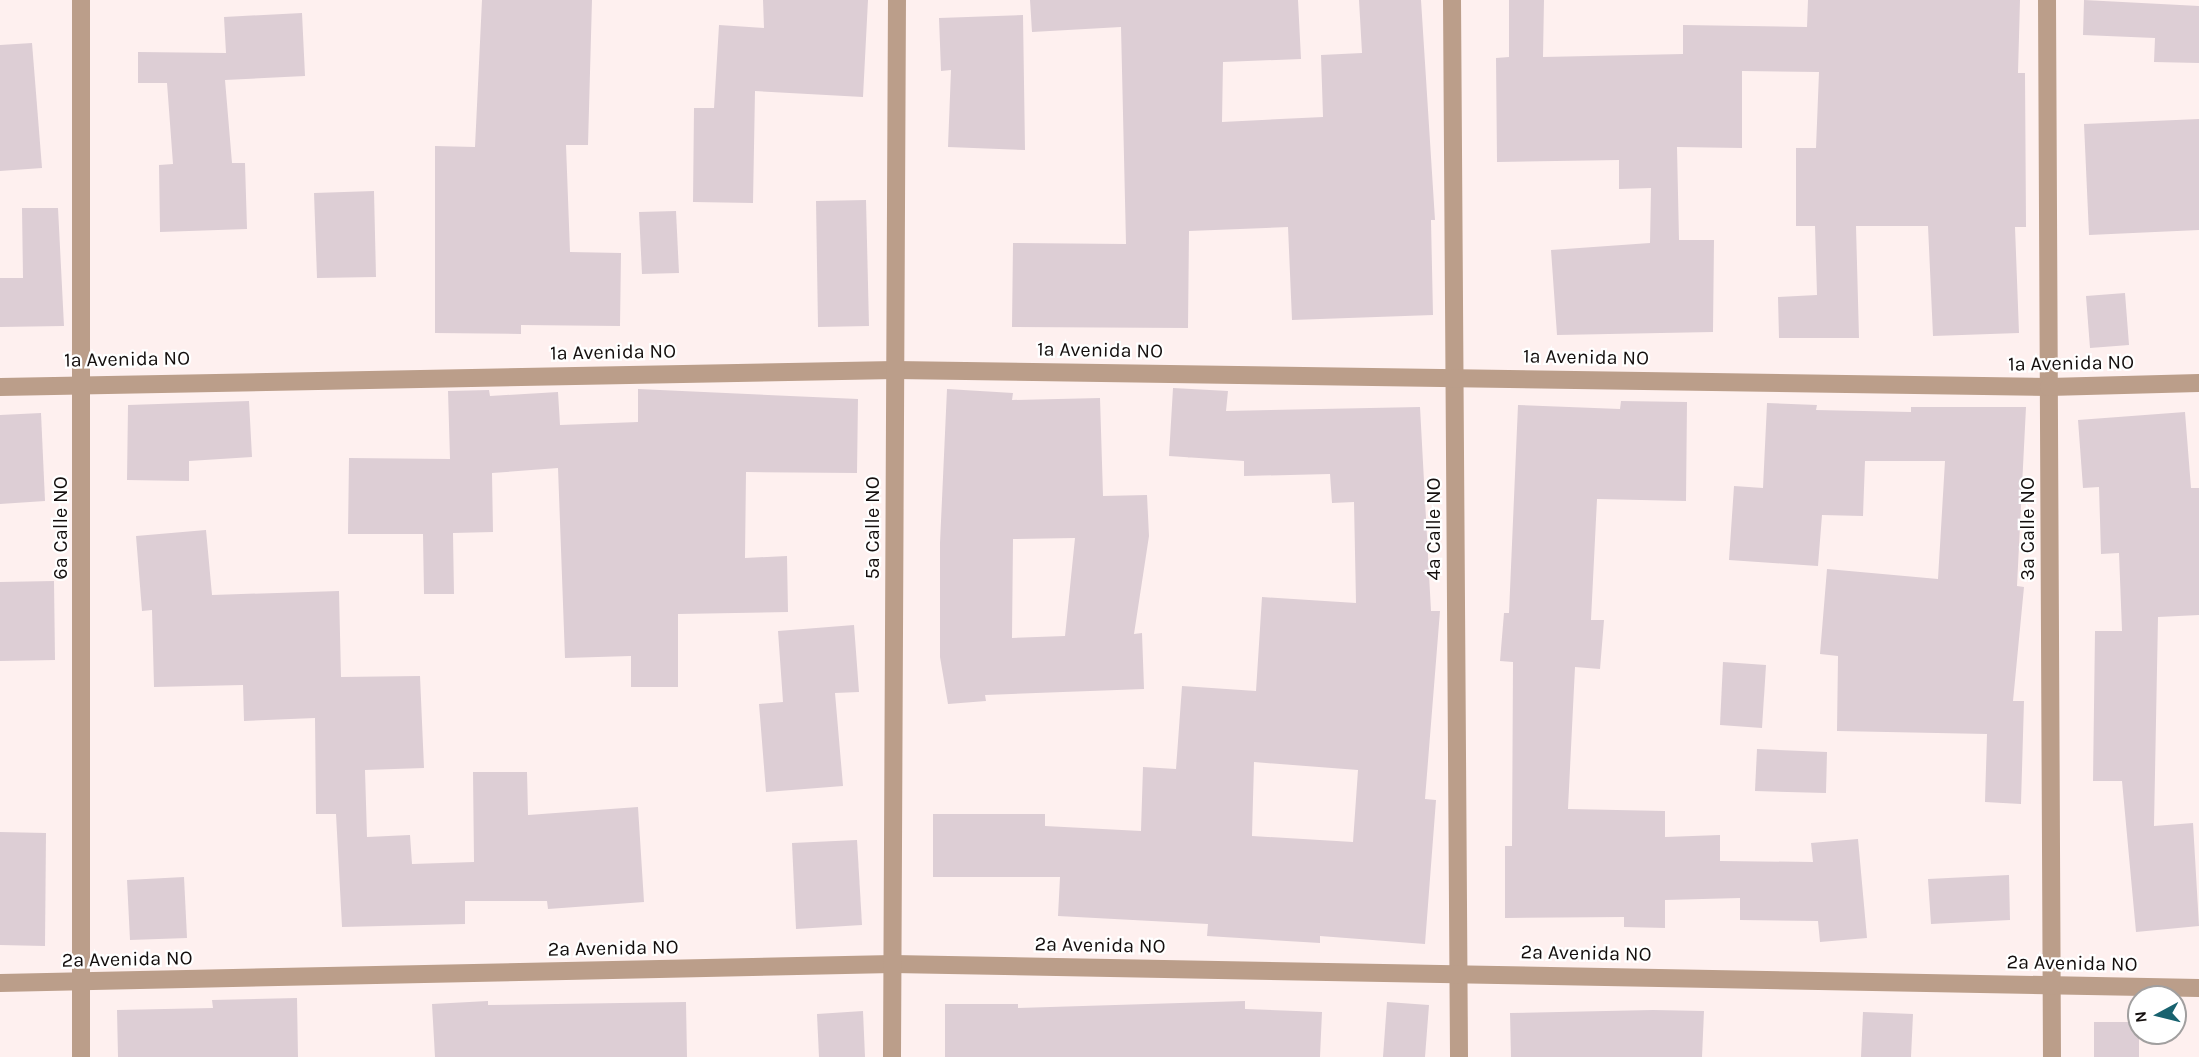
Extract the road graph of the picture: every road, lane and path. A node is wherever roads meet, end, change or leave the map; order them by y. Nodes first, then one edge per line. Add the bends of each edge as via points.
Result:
1 (81, 0) edge
2 (897, 0) edge
3 (1452, 0) edge
4 (2047, 0) edge
5 (895, 370) junction
6 (1455, 377) junction
7 (83, 382) junction
8 (2199, 383) edge
9 (0, 387) edge
10 (2049, 387) junction
11 (893, 964) junction
12 (1458, 973) junction
13 (0, 983) edge
14 (82, 983) junction
15 (2052, 985) junction
16 (2199, 988) edge
17 (81, 1057) edge
18 (892, 1057) edge
19 (1459, 1057) edge
20 (2052, 1057) edge

1 - 7 street, 6a Calle NO
2 - 5 street, 5a Calle NO
3 - 6 street, 4a Calle NO
4 - 10 street, 3a Calle NO
5 - 6 street, 1a Avenida NO
5 - 7 street, 1a Avenida NO
5 - 11 street, 5a Calle NO
6 - 10 street, 1a Avenida NO
6 - 12 street, 4a Calle NO
7 - 9 street, 1a Avenida NO
7 - 14 street, 6a Calle NO
8 - 10 street, 1a Avenida NO
10 - 15 street, 3a Calle NO
11 - 12 street, 2a Avenida NO
11 - 14 street, 2a Avenida NO
11 - 18 street, 5a Calle NO
12 - 15 street, 2a Avenida NO
12 - 19 street, 4a Calle NO
13 - 14 street, 2a Avenida NO
14 - 17 street, 6a Calle NO
15 - 16 street, 2a Avenida NO
15 - 20 street, 3a Calle NO

